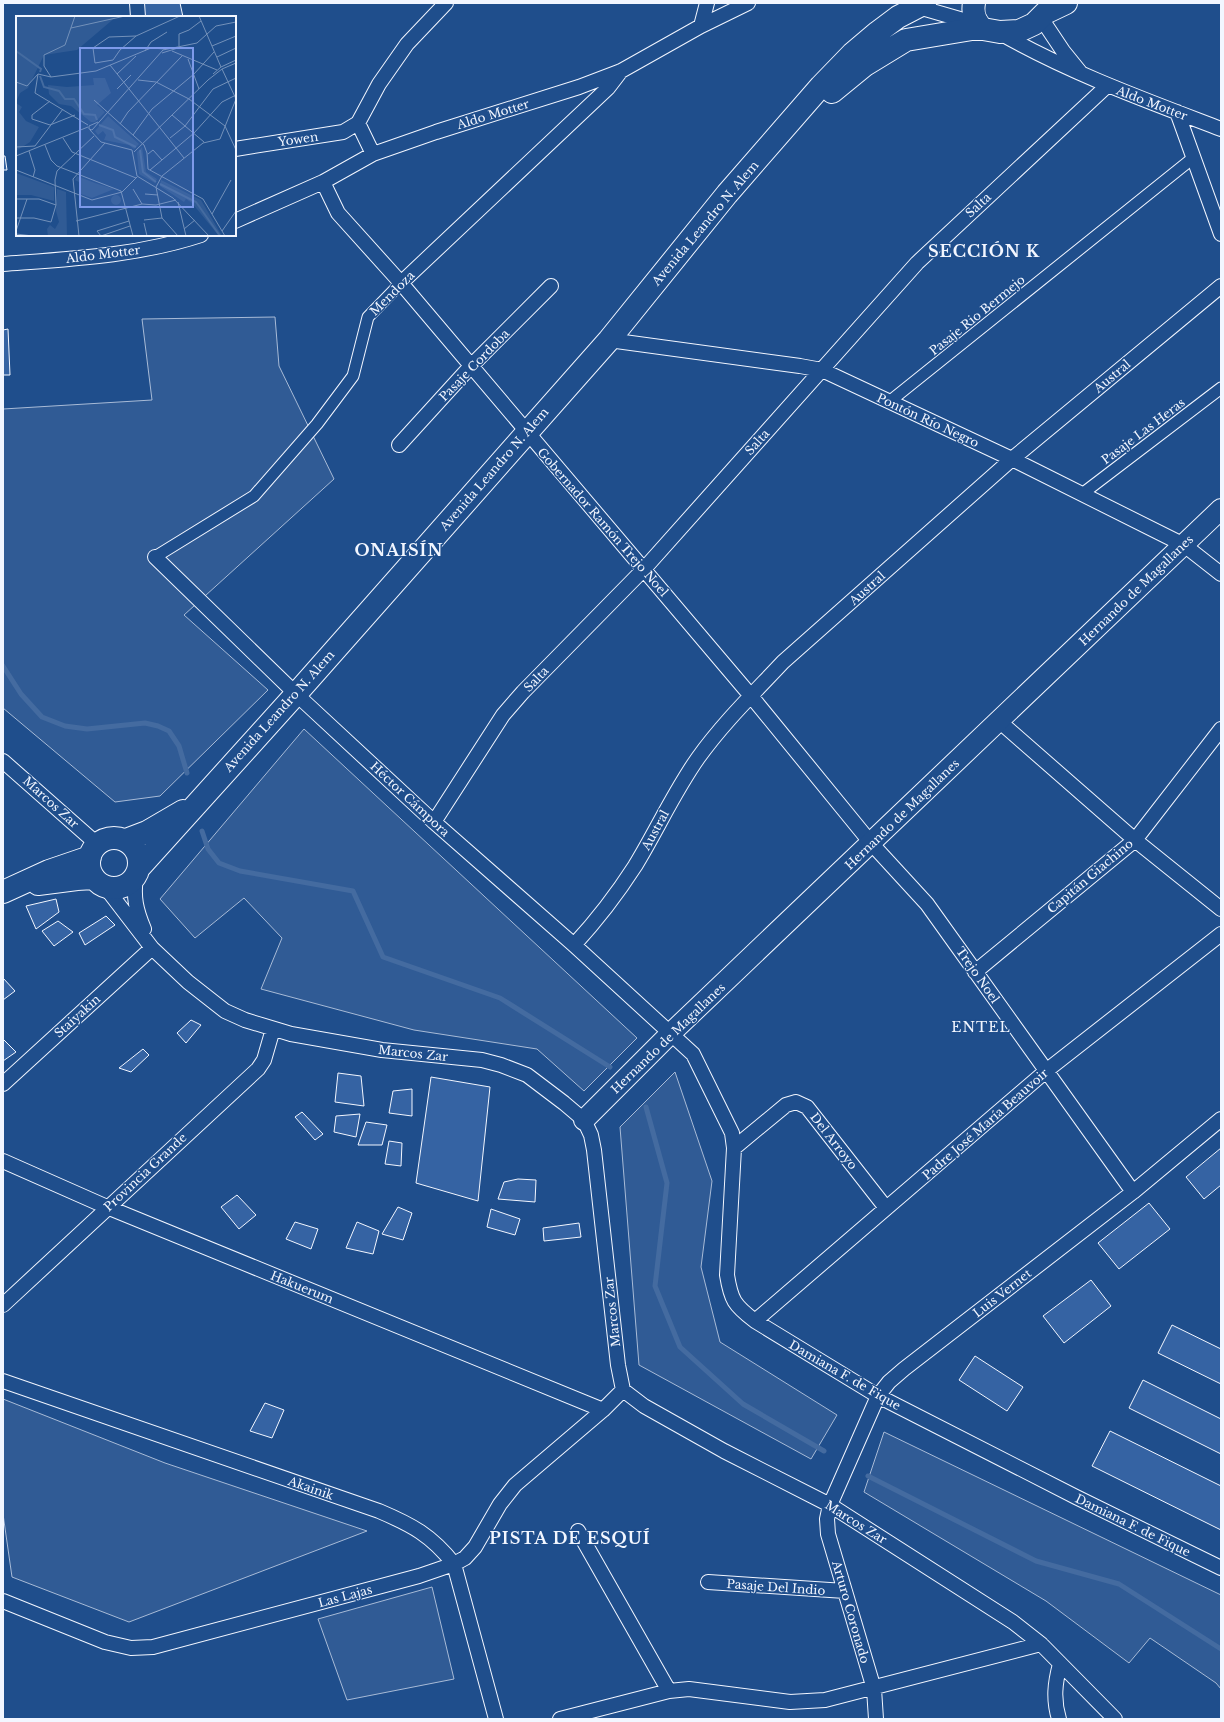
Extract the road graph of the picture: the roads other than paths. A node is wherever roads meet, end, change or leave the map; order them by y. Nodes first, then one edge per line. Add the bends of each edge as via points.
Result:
1 (136, 3) edge
2 (446, 3) edge
3 (707, 3) edge
4 (748, 3) edge
5 (1066, 3) edge
6 (915, 4) edge
7 (1043, 11) edge
8 (138, 16) edge
9 (983, 22) edge
10 (701, 26) junction
11 (621, 71) junction
12 (1083, 75) junction
13 (1107, 86) junction
14 (1177, 112) junction
15 (358, 123) junction
16 (1221, 129) edge
17 (236, 149) edge
18 (765, 151) junction
19 (373, 154) junction
20 (1193, 158) junction
21 (323, 182) junction
22 (236, 221) edge
23 (1221, 234) edge
24 (197, 236) edge
25 (3, 264) edge
26 (401, 283) junction
27 (551, 286) dead end
28 (1221, 286) edge
29 (609, 340) junction
30 (471, 366) junction
31 (822, 370) junction
32 (1221, 388) edge
33 (889, 402) junction
34 (526, 432) junction
35 (399, 445) dead end
36 (1012, 459) junction
37 (1082, 494) junction
38 (1221, 509) edge
39 (1184, 545) junction
40 (155, 557) joint
41 (644, 569) junction
42 (1221, 574) edge
43 (296, 694) junction
44 (751, 696) junction
45 (999, 721) junction
46 (1221, 730) edge
47 (3, 761) edge
48 (200, 799) junction
49 (434, 822) junction
50 (126, 840) junction
51 (1135, 840) junction
52 (872, 843) junction
53 (94, 851) junction
54 (138, 872) junction
55 (100, 883) junction
56 (6, 891) edge
57 (1221, 909) edge
58 (1221, 934) edge
59 (574, 945) junction
60 (152, 948) junction
61 (975, 972) junction
62 (273, 1030) junction
63 (671, 1034) junction
64 (1046, 1071) junction
65 (3, 1084) edge
66 (1221, 1119) edge
67 (584, 1120) junction
68 (734, 1148) junction
69 (3, 1161) edge
70 (1133, 1192) junction
71 (107, 1207) junction
72 (886, 1208) junction
73 (3, 1305) edge
74 (755, 1321) junction
75 (3, 1381) edge
76 (623, 1390) junction
77 (878, 1396) junction
78 (603, 1410) junction
79 (830, 1505) junction
80 (578, 1531) dead end
81 (454, 1564) junction
82 (1221, 1568) edge
83 (708, 1582) dead end
84 (845, 1591) junction
85 (3, 1600) edge
86 (1040, 1644) junction
87 (1060, 1664) junction
88 (874, 1689) junction
89 (669, 1691) junction
90 (496, 1719) edge
91 (560, 1719) edge
92 (876, 1719) edge
93 (1058, 1719) edge
94 (1115, 1719) edge

1 - 8 street
2 - 15 street via 407,44 378,84
3 - 10 street
4 - 10 street, Aldo Motter
5 - 7 highway, Avenida Leandro N. Alem
6 - 9 street, Aldo Motter
6 - 18 highway, Avenida Leandro N. Alem via 852,54
7 - 9 highway, Avenida Leandro N. Alem via 1027,28 1010,32
7 - 12 street, Aldo Motter via 1063,51
9 - 12 street, Aldo Motter via 1029,49
9 - 18 highway, Avenida Leandro N. Alem via 906,40 885,52 865,65
10 - 11 street, Aldo Motter
11 - 19 street, Aldo Motter
11 - 26 street, Mendoza via 608,88
12 - 13 street, Aldo Motter
13 - 14 street, Aldo Motter
13 - 31 street, Salta via 917,263
14 - 16 street, Aldo Motter
14 - 20 street
15 - 17 street, Yowen via 343,132
15 - 19 street
18 - 29 highway, Avenida Leandro N. Alem
19 - 21 street, Aldo Motter
20 - 23 street
20 - 33 street, Pasaje Rio Bermejo
21 - 22 street, Aldo Motter
21 - 26 street, Gobernador Ramón Trejo Noel via 338,214
24 - 25 street, Aldo Motter via 175,244 116,255
26 - 30 street, Gobernador Ramón Trejo Noel
26 - 40 street, Mendoza via 368,317 354,376 317,424 254,496
27 - 30 street, Pasaje Cordoba
28 - 36 street, Austral
29 - 31 street, Pontón Río Negro
29 - 34 highway, Avenida Leandro N. Alem
30 - 34 street, Gobernador Ramón Trejo Noel
30 - 35 street, Pasaje Cordoba
31 - 33 street, Pontón Río Negro
31 - 41 street, Salta
32 - 37 street, Pasaje Las Heras
33 - 36 street, Pontón Río Negro
34 - 41 street, Gobernador Ramón Trejo Noel
34 - 43 highway, Avenida Leandro N. Alem
36 - 37 street, Pontón Río Negro
36 - 44 street, Austral via 783,662
37 - 39 street, Pontón Río Negro
38 - 39 main road, Hernando de Magallanes
39 - 42 street, Pontón Río Negro
39 - 45 main road, Hernando de Magallanes
40 - 43 street, Héctor Cámpora
41 - 44 street, Gobernador Ramón Trejo Noel
41 - 49 street, Salta via 503,715
43 - 48 highway, Avenida Leandro N. Alem
43 - 49 street, Héctor Cámpora
44 - 52 street, Gobernador Ramón Trejo Noel
44 - 59 street, Austral via 698,758 635,865 604,911
45 - 51 street
45 - 52 main road, Hernando de Magallanes
46 - 51 street, Capitán Giachino
47 - 53 street, Marcos Zar
48 - 50 highway, Avenida Leandro N. Alem via 147,832
48 - 54 highway, Avenida Leandro N. Alem
49 - 59 street, Héctor Cámpora
50 - 53 highway, Avenida Leandro N. Alem via 111,838
50 - 54 highway via 137,852 140,860
51 - 57 street
51 - 61 street, Capitán Giachino
52 - 61 street, Trejo Noel via 927,904
52 - 63 main road, Hernando de Magallanes
53 - 55 highway via 89,864
53 - 56 highway, Avenida Leandro N. Alem
54 - 55 highway, Avenida Leandro N. Alem via 132,882 120,888
54 - 60 street, Marcos Zar via 134,893 137,913
55 - 56 highway, Avenida Leandro N. Alem via 60,881
55 - 60 street, Marcos Zar
58 - 64 street, Padre José María Beauvoir
59 - 63 street, Héctor Cámpora
60 - 62 street, Marcos Zar via 188,982 225,1011
60 - 65 street, Staiyakin
61 - 64 street, Trejo Noel
62 - 67 street, Marcos Zar via 382,1050 482,1060 501,1065 527,1075
62 - 71 street, Provincia Grande via 264,1060 258,1069
63 - 67 main road, Hernando de Magallanes
63 - 68 street, Damiana F. de Fique via 693,1054 732,1133
64 - 70 street, Trejo Noel
64 - 72 street, Padre José María Beauvoir
66 - 70 street, Luis Vernet
67 - 76 street, Marcos Zar via 594,1150
68 - 72 street, Del Arroyo via 786,1105 796,1102 807,1107
68 - 74 street, Damiana F. de Fique via 727,1275 734,1302
69 - 71 street, Hakuerum
70 - 77 street, Luis Vernet via 904,1369 888,1382
71 - 73 street, Provincia Grande
71 - 78 street, Hakuerum
72 - 74 street, Padre José María Beauvoir
74 - 77 street, Damiana F. de Fique
75 - 81 street, Akainik via 379,1511 427,1535
76 - 78 street, Las Lajas
76 - 79 street, Marcos Zar via 644,1406 724,1451
77 - 79 street, Luis Vernet
77 - 82 street, Damiana F. de Fique
78 - 81 street, Las Lajas via 515,1486 500,1504 475,1547 465,1558
79 - 84 street, Arturo Coronado via 827,1519 828,1534
79 - 86 street, Marcos Zar via 1013,1622
80 - 89 street
81 - 85 street, Las Lajas via 419,1576 153,1647 131,1648 105,1642
81 - 90 street, Akainik
83 - 84 street, Pasaje Del Indio
84 - 88 street, Arturo Coronado
86 - 87 street, Marcos Zar
86 - 88 street
87 - 93 street via 1054,1695
87 - 94 street, Marcos Zar
88 - 89 street via 810,1702 790,1702 689,1689
88 - 92 street, Arturo Coronado
89 - 91 street

